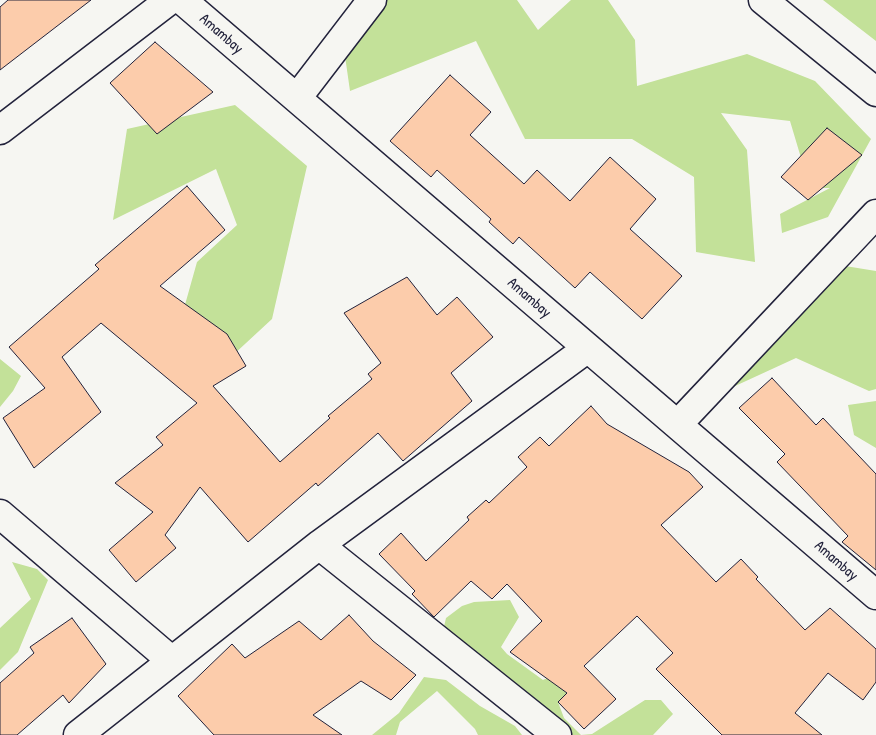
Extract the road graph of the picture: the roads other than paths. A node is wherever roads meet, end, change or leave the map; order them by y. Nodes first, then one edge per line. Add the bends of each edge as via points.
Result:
1 (170, 0) edge
2 (182, 0) edge
3 (372, 0) edge
4 (763, 0) edge
5 (876, 92) edge
6 (297, 98) junction
7 (0, 130) edge
8 (876, 214) edge
9 (588, 348) junction
10 (678, 424) junction
11 (0, 514) edge
12 (319, 545) junction
13 (876, 596) edge
14 (172, 662) junction
15 (84, 734) edge
16 (557, 735) edge

1 - 7 street
2 - 6 street, Amambay
3 - 6 street
4 - 5 street
6 - 9 street, Amambay
8 - 10 street
9 - 10 street, Amambay
9 - 12 street
10 - 13 street, Amambay
11 - 14 street
12 - 14 street
12 - 16 street
14 - 15 street

